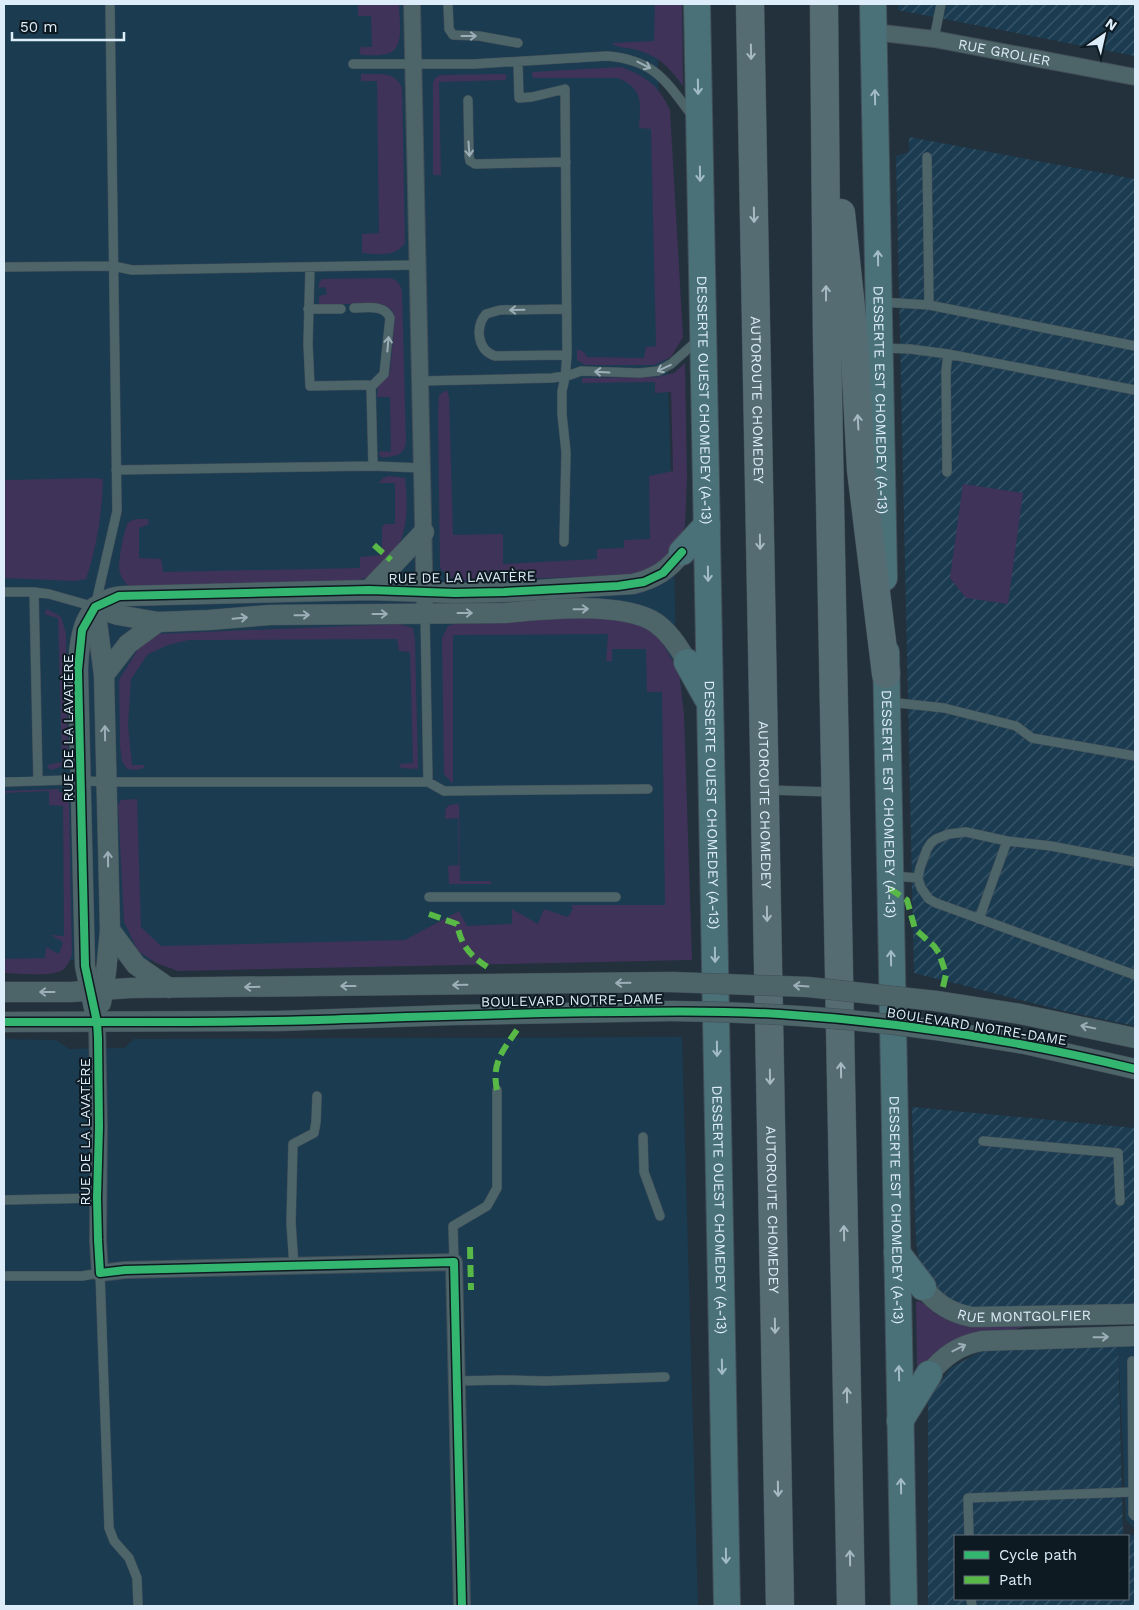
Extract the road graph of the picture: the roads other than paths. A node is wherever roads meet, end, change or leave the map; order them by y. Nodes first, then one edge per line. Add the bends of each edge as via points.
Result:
1 (110, 4) edge
2 (412, 4) edge
3 (448, 4) edge
4 (697, 4) edge
5 (750, 4) edge
6 (824, 4) edge
7 (873, 4) edge
8 (940, 4) edge
9 (874, 32) junction
10 (934, 39) junction
11 (518, 43) dead end
12 (825, 53) junction
13 (518, 62) junction
14 (353, 64) dead end
15 (413, 65) junction
16 (1135, 77) edge
17 (468, 100) dead end
18 (699, 126) junction
19 (927, 157) dead end
20 (566, 162) junction
21 (417, 265) junction
22 (113, 266) junction
23 (4, 267) edge
24 (310, 267) junction
25 (879, 302) junction
26 (929, 305) junction
27 (354, 308) dead end
28 (308, 309) junction
29 (341, 309) dead end
30 (566, 309) junction
31 (703, 334) junction
32 (1135, 346) edge
33 (880, 348) junction
34 (567, 354) junction
35 (948, 354) junction
36 (565, 375) junction
37 (420, 381) junction
38 (371, 387) junction
39 (1135, 390) edge
40 (373, 466) junction
41 (422, 468) junction
42 (116, 470) junction
43 (947, 472) dead end
44 (707, 525) junction
45 (424, 532) junction
46 (564, 542) dead end
47 (682, 552) joint
48 (369, 590) junction
49 (425, 591) junction
50 (4, 592) edge
51 (34, 592) junction
52 (94, 607) junction
53 (425, 613) junction
54 (158, 622) junction
55 (687, 662) joint
56 (886, 674) junction
57 (104, 675) junction
58 (887, 702) junction
59 (709, 704) junction
60 (1135, 756) edge
61 (80, 780) junction
62 (38, 781) junction
63 (4, 782) edge
64 (106, 782) junction
65 (428, 782) junction
66 (648, 789) dead end
67 (765, 790) junction
68 (835, 792) junction
69 (1007, 841) junction
70 (1135, 862) edge
71 (890, 876) junction
72 (918, 878) junction
73 (616, 896) dead end
74 (429, 897) dead end
75 (979, 919) junction
76 (110, 930) junction
77 (1135, 975) edge
78 (169, 988) junction
79 (97, 990) junction
80 (4, 992) edge
81 (4, 1022) edge
82 (97, 1022) junction
83 (1135, 1038) edge
84 (1135, 1068) edge
85 (497, 1090) dead end
86 (318, 1096) dead end
87 (642, 1136) dead end
88 (983, 1141) dead end
89 (97, 1198) junction
90 (4, 1200) edge
91 (1120, 1201) dead end
92 (660, 1216) dead end
93 (897, 1253) junction
94 (454, 1262) junction
95 (294, 1266) junction
96 (100, 1273) junction
97 (4, 1276) edge
98 (923, 1287) joint
99 (1135, 1314) edge
100 (1135, 1336) edge
101 (1132, 1361) dead end
102 (929, 1374) joint
103 (665, 1377) dead end
104 (457, 1381) junction
105 (900, 1422) junction
106 (1133, 1492) junction
107 (1135, 1516) edge
108 (969, 1535) edge
109 (138, 1606) edge
110 (462, 1606) edge
111 (727, 1606) edge
112 (780, 1606) edge
113 (851, 1606) edge
114 (904, 1606) edge

1 - 22 lane
2 - 15 street
3 -> 11 lane via 449,29 453,35
4 -> 18 main road, DESSERTE OUEST CHOMEDEY (A-13)
5 -> 67 highway, AUTOROUTE CHOMEDEY
6 - 12 highway
7 - 9 main road, DESSERTE EST CHOMEDEY (A-13)
8 - 10 lane
9 - 10 street, RUE GROLIER
25 -> 9 main road, DESSERTE EST CHOMEDEY (A-13)
10 - 16 street, RUE GROLIER
56 -> 12 highway via 860,470 854,337
68 -> 12 highway via 826,341
13 - 15 lane
13 -> 18 lane via 607,56 630,59 654,71 667,83
13 - 20 lane via 519,98 565,90
14 - 15 lane
15 - 21 street
17 -> 20 lane via 469,156 474,164
18 -> 31 main road, DESSERTE OUEST CHOMEDEY (A-13)
19 - 26 lane
20 - 30 lane
21 - 24 lane
21 - 37 street
22 - 23 lane
22 - 24 lane via 132,270
22 - 42 lane
24 - 28 lane
25 - 26 lane
25 - 33 main road, DESSERTE EST CHOMEDEY (A-13)
26 - 32 lane
38 -> 27 lane via 384,374 390,318 381,308
28 - 29 lane
28 - 38 lane via 310,386
30 - 34 lane
30 -> 34 lane via 500,310 486,314 480,324 481,344 489,354
31 -> 36 lane via 671,364 658,371 581,371
31 - 44 main road, DESSERTE OUEST CHOMEDEY (A-13)
33 - 35 lane
33 - 56 main road, DESSERTE EST CHOMEDEY (A-13)
34 - 36 lane
35 - 39 lane
35 - 43 lane
36 - 37 lane
36 - 46 lane via 562,392 566,452
37 - 41 street
38 - 40 lane
40 - 41 lane
40 - 42 lane
41 - 45 street
42 - 52 lane via 117,511
44 - 47 main road
44 -> 59 main road, DESSERTE OUEST CHOMEDEY (A-13)
45 - 48 street
45 - 49 street
47 - 49 street, RUE DE LA LAVATÈRE via 663,573 633,584 504,592
48 - 49 street, RUE DE LA LAVATÈRE
48 - 52 street, RUE DE LA LAVATÈRE via 118,596
49 - 53 street
50 - 51 lane
51 - 52 lane
51 - 62 lane
52 - 54 street
52 - 57 street, RUE DE LA LAVATÈRE
52 - 61 street, RUE DE LA LAVATÈRE via 82,630 78,657
54 -> 53 street via 270,615
53 -> 55 street via 561,609 622,611 656,623 675,642
53 - 65 lane
54 - 57 street via 135,637
55 - 59 main road
56 - 58 main road, DESSERTE EST CHOMEDEY (A-13)
64 -> 57 street, RUE DE LA LAVATÈRE
58 - 60 lane via 944,708 1016,726 1032,738
58 - 71 main road, DESSERTE EST CHOMEDEY (A-13)
59 -> 111 main road, DESSERTE OUEST CHOMEDEY (A-13)
61 - 62 lane
61 - 64 lane
61 - 79 street, RUE DE LA LAVATÈRE via 85,966
62 - 63 lane
64 - 65 lane
76 -> 64 street, RUE DE LA LAVATÈRE
65 - 66 lane via 444,791
67 - 68 lane
67 -> 112 highway, AUTOROUTE CHOMEDEY
113 -> 68 highway
69 - 70 lane
69 - 72 lane via 966,832 942,836 927,849
69 - 75 lane
71 - 72 lane
93 -> 71 main road, DESSERTE EST CHOMEDEY (A-13)
72 - 75 lane via 929,899
73 - 74 lane
75 - 77 lane
76 - 78 street via 136,965
76 - 79 street, RUE DE LA LAVATÈRE via 106,972
78 - 79 street, BOULEVARD NOTRE-DAME
83 -> 78 street, BOULEVARD NOTRE-DAME, bridge via 1020,1014 808,987 672,982
79 -> 80 street, BOULEVARD NOTRE-DAME
79 - 82 street, RUE DE LA LAVATÈRE
81 - 82 street, BOULEVARD NOTRE-DAME
82 - 84 street, BOULEVARD NOTRE-DAME, bridge via 672,1011 778,1014 936,1030 1025,1044
82 - 89 street, RUE DE LA LAVATÈRE
85 - 94 lane via 497,1188 487,1206 453,1226
86 - 95 lane via 314,1133 294,1144 291,1223
87 - 92 lane via 644,1172
88 - 91 lane via 1118,1153
89 - 90 lane
89 - 96 street, RUE DE LA LAVATÈRE
93 - 98 main road
105 -> 93 main road, DESSERTE EST CHOMEDEY (A-13)
94 - 95 street
94 - 104 street
95 - 96 street
96 - 97 lane
96 - 109 lane via 109,1528 114,1541 129,1558 137,1578
98 - 99 street, RUE MONTGOLFIER via 946,1308 972,1317
102 -> 100 street, RUE MONTGOLFIER via 948,1354 982,1340
101 - 106 lane
102 - 105 main road
103 - 104 lane
104 - 110 street
114 -> 105 main road, DESSERTE EST CHOMEDEY (A-13)
106 - 107 lane
106 - 108 lane via 968,1498

